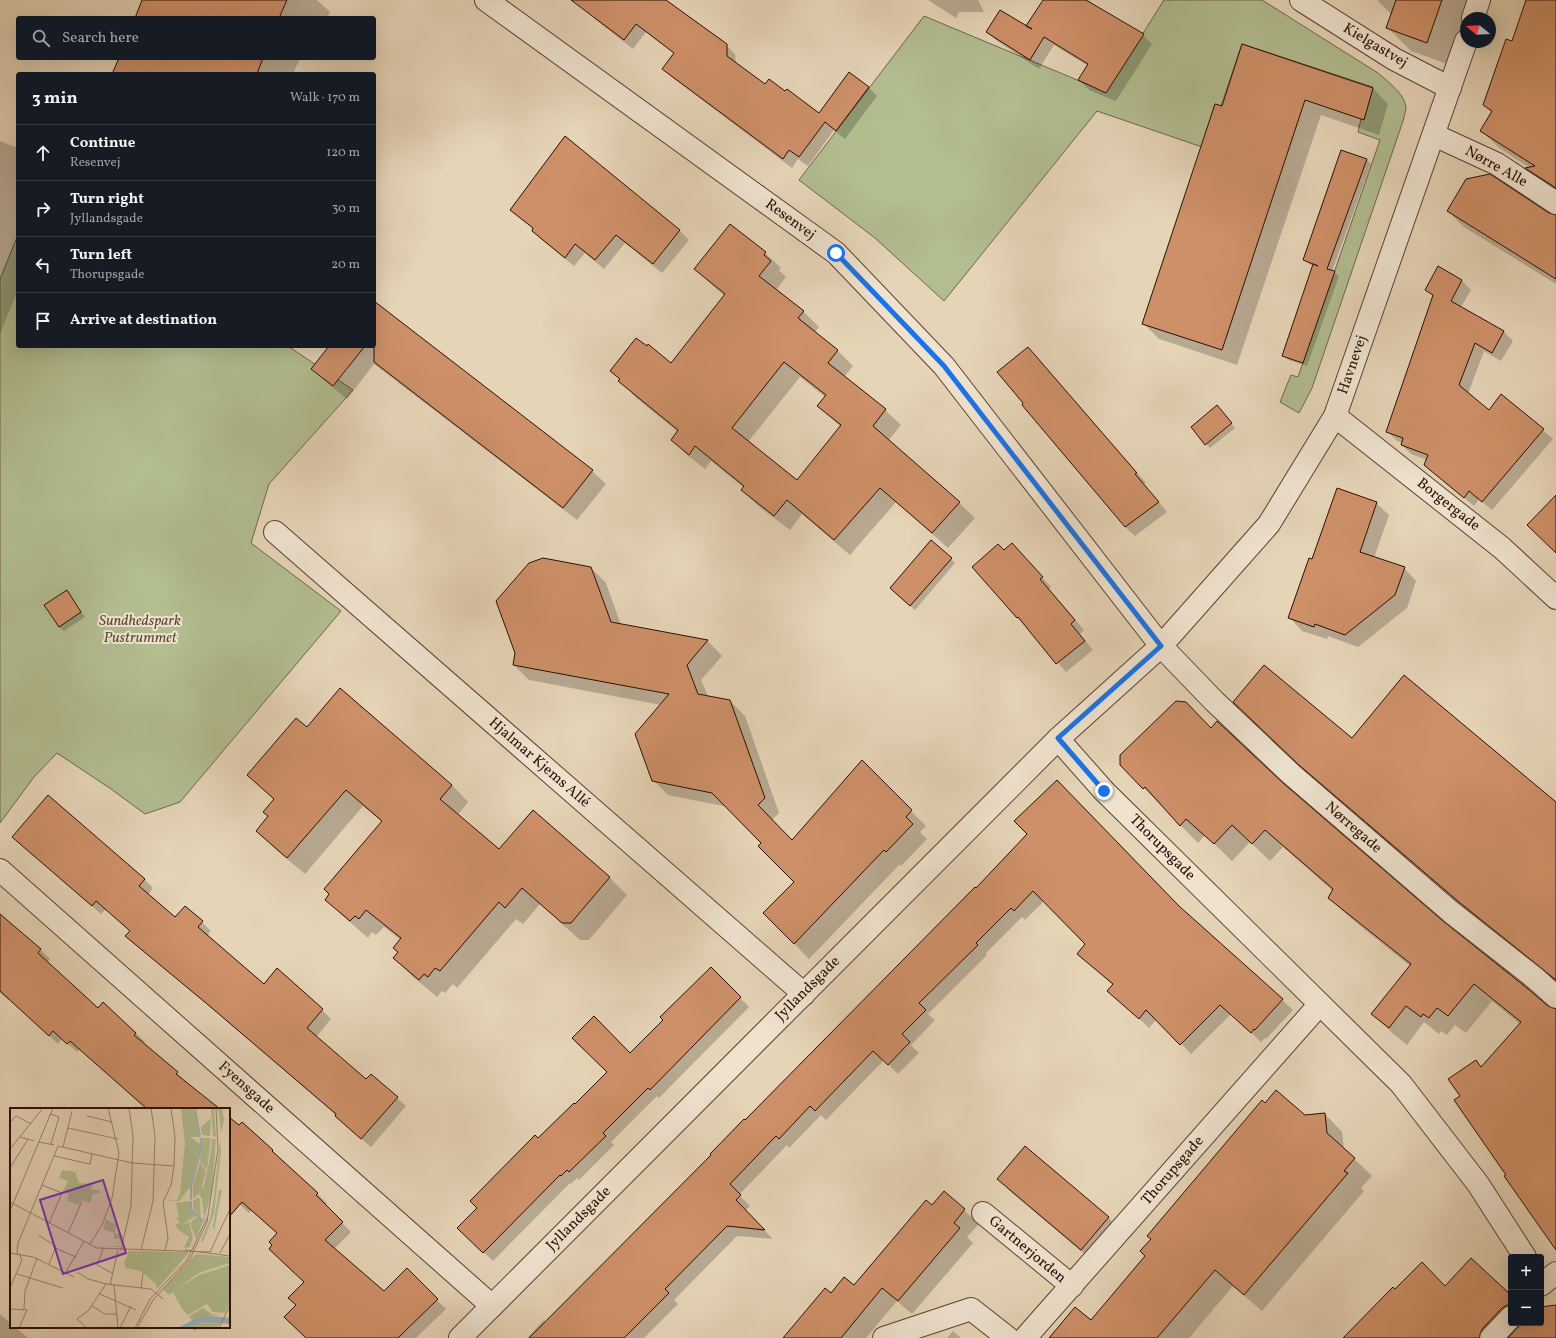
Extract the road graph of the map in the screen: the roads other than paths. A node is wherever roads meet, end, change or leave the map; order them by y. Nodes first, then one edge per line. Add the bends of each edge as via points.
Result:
1 (486, 0) edge
2 (1301, 0) edge
3 (1479, 0) edge
4 (1476, 12) edge
5 (1464, 48) edge
6 (1450, 88) junction
7 (1434, 135) junction
8 (1556, 203) edge
9 (1335, 416) junction
10 (275, 532) dead end
11 (1556, 598) edge
12 (1161, 646) junction
13 (1058, 738) junction
14 (0, 870) edge
15 (804, 994) junction
16 (1556, 997) edge
17 (1320, 1004) junction
18 (983, 1213) dead end
19 (1523, 1254) edge
20 (1072, 1286) junction
21 (492, 1306) junction
22 (1508, 1320) edge
23 (460, 1338) edge
24 (884, 1338) edge
25 (1008, 1338) edge
26 (1025, 1338) edge
27 (1491, 1338) edge

1 - 12 street, Resenvej via 836,253 944,366
2 - 6 street, Kielgastvej via 1394,59
3 - 4 street
5 - 6 street, Havnevej
6 - 7 street, Havnevej
7 - 8 street, Nørre Alle via 1497,164
7 - 9 street, Havnevej
9 - 11 street, Borgergade via 1502,548
9 - 12 street, Havnevej via 1269,524
10 - 15 street, Hjalmar Kjems Allé
12 - 13 street, Jyllandsgade
12 - 16 street, Nørregade via 1214,701 1291,774
13 - 15 street, Jyllandsgade
13 - 17 street, Thorupsgade via 1104,791
14 - 21 street, Fyensgade
15 - 21 street, Jyllandsgade
17 - 19 street, Thorupsgade via 1401,1084 1478,1184
17 - 20 street, Thorupsgade
18 - 20 street, Gartnerjorden
20 - 26 street, Thorupsgade
21 - 23 street, Jyllandsgade
22 - 27 street
24 - 25 street via 971,1309

